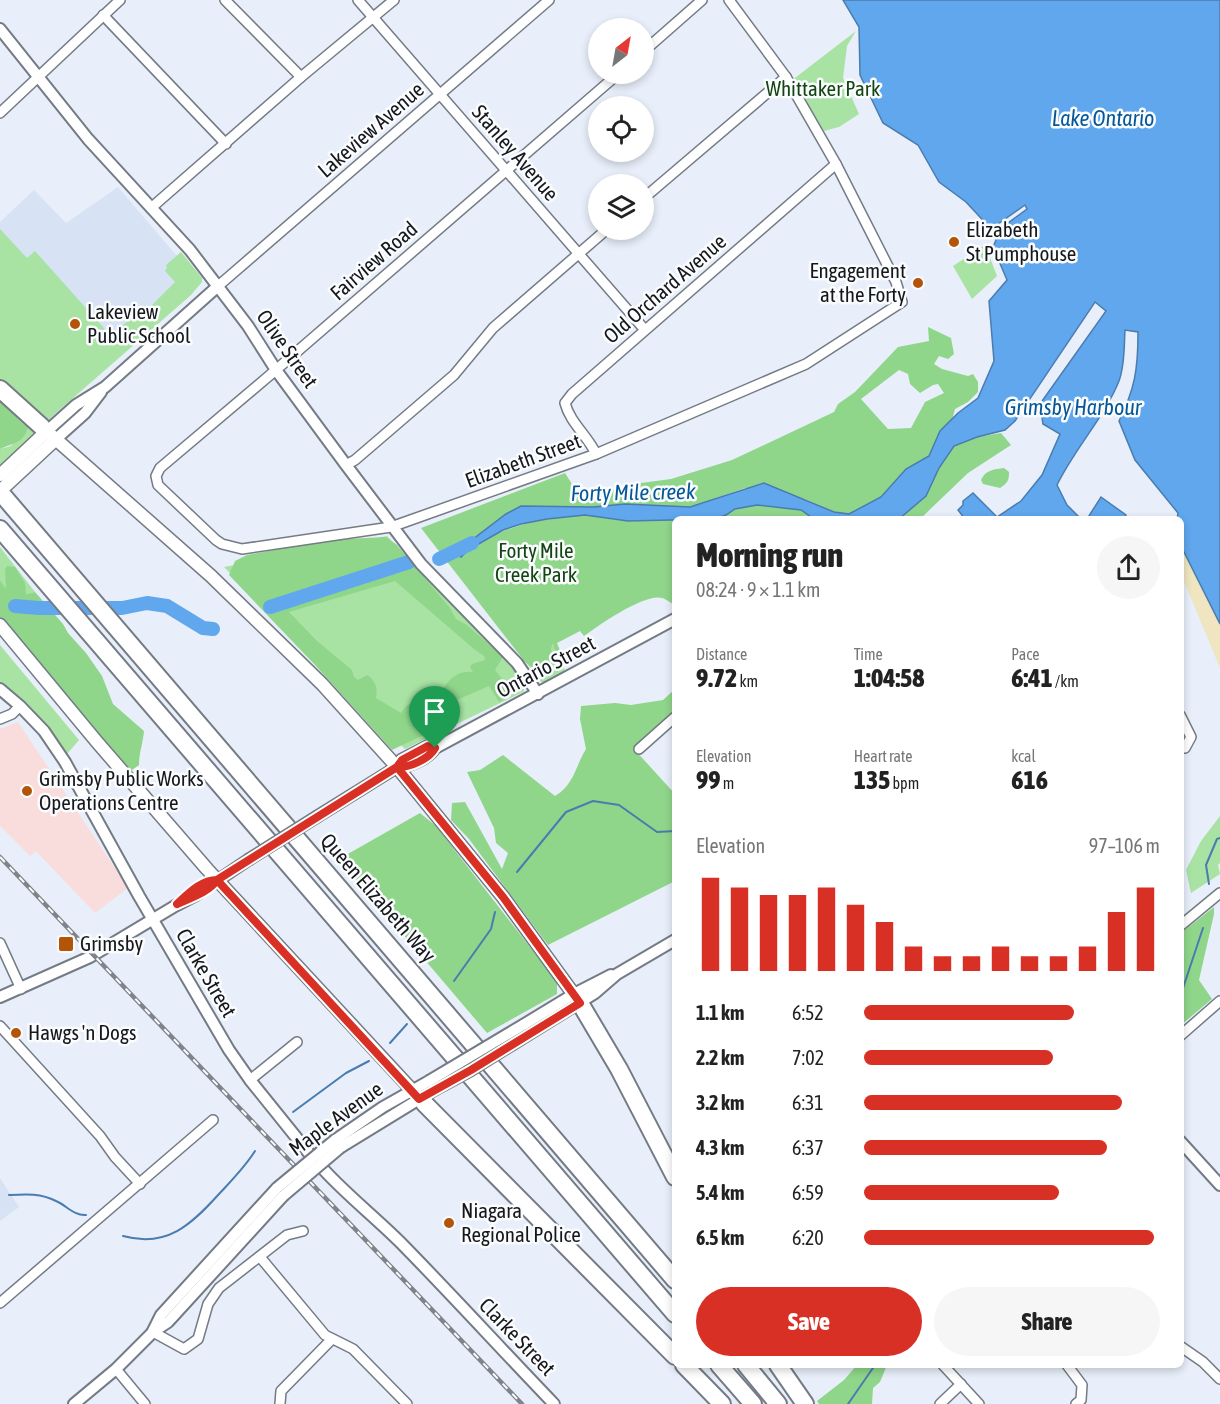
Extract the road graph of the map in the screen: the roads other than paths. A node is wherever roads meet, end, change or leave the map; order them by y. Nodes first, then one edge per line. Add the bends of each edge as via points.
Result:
1 (120, 0) edge
2 (225, 0) edge
3 (358, 0) edge
4 (394, 0) edge
5 (549, 0) edge
6 (702, 0) edge
7 (729, 0) edge
8 (103, 15) junction
9 (372, 17) junction
10 (0, 29) edge
11 (654, 42) edge
12 (37, 77) junction
13 (301, 77) junction
14 (786, 77) junction
15 (606, 84) edge
16 (439, 94) junction
17 (0, 113) edge
18 (226, 144) junction
19 (836, 164) junction
20 (506, 170) junction
21 (654, 189) edge
22 (151, 208) junction
23 (594, 240) edge
24 (578, 254) junction
25 (217, 287) junction
26 (645, 330) junction
27 (276, 370) junction
28 (0, 389) edge
29 (49, 432) junction
30 (596, 454) junction
31 (19, 465) junction
32 (346, 465) junction
33 (0, 475) edge
34 (156, 476) joint
35 (0, 491) edge
36 (391, 526) junction
37 (0, 529) edge
38 (672, 621) edge
39 (0, 625) edge
40 (0, 689) edge
41 (538, 694) junction
42 (20, 706) junction
43 (0, 719) edge
44 (672, 720) edge
45 (1184, 723) edge
46 (1184, 748) edge
47 (639, 749) dead end
48 (397, 767) junction
49 (217, 880) junction
50 (1220, 893) edge
51 (153, 919) junction
52 (1184, 923) edge
53 (672, 942) edge
54 (0, 943) edge
55 (21, 989) junction
56 (0, 998) edge
57 (577, 998) junction
58 (1220, 1001) edge
59 (0, 1026) edge
60 (1184, 1032) edge
61 (297, 1042) dead end
62 (250, 1080) junction
63 (423, 1093) junction
64 (213, 1120) dead end
65 (1184, 1145) edge
66 (309, 1152) dead end
67 (324, 1170) dead end
68 (672, 1171) edge
69 (140, 1184) junction
70 (1220, 1185) edge
71 (303, 1231) dead end
72 (260, 1257) junction
73 (672, 1276) edge
74 (0, 1303) edge
75 (672, 1311) edge
76 (153, 1332) junction
77 (331, 1340) junction
78 (1184, 1349) edge
79 (672, 1353) edge
80 (687, 1368) edge
81 (722, 1368) edge
82 (748, 1368) edge
83 (780, 1368) edge
84 (946, 1368) edge
85 (1069, 1368) edge
86 (116, 1370) junction
87 (1220, 1379) edge
88 (961, 1384) junction
89 (74, 1404) edge
90 (144, 1404) edge
91 (280, 1404) edge
92 (407, 1404) edge
93 (554, 1404) edge
94 (722, 1404) edge
95 (753, 1404) edge
96 (778, 1404) edge
97 (805, 1404) edge
98 (940, 1404) edge
99 (978, 1404) edge
100 (1076, 1404) edge

1 - 8 street
2 - 13 street
3 - 9 street, Stanley Avenue
4 - 9 street
5 - 16 street, Lakeview Avenue
6 - 11 street
7 - 14 street
8 - 12 street
8 - 18 street
9 - 13 street
9 - 16 street, Stanley Avenue
10 - 12 street, Olive Street
12 - 17 street
12 - 22 street, Olive Street
13 - 18 street
14 - 19 street
14 - 21 street
15 - 20 street, Fairview Road
16 - 20 street, Stanley Avenue
16 - 25 street, Lakeview Avenue
18 - 22 street
19 - 26 street, Old Orchard Avenue
19 - 30 street, Elizabeth Street via 896,282 902,302 806,364
20 - 24 street, Stanley Avenue
20 - 27 street, Fairview Road
22 - 25 street, Olive Street via 190,250
23 - 24 street
24 - 26 street, Stanley Avenue
24 - 32 street via 493,328 454,375
25 - 27 street, Olive Street
25 - 29 street via 105,387 85,413
26 - 30 street, Old Orchard Avenue via 565,404
27 - 32 street, Olive Street
27 - 34 street, Fairview Road via 160,468
28 - 29 highway
29 - 31 main road
29 - 48 main road via 250,612
30 - 36 street, Elizabeth Street
31 - 33 main road
31 - 35 main road
32 - 36 street, Olive Street
34 - 36 street, Elizabeth Street via 158,485 216,540 242,549
35 - 73 highway, Queen Elizabeth Way
36 - 41 street, Olive Street via 433,578 517,663
37 - 75 highway
38 - 41 street, Ontario Street
39 - 49 main road
40 - 42 street, Clarke Street
41 - 48 street, Ontario Street via 406,767
42 - 43 street
42 - 51 street, Clarke Street via 44,731 65,762
44 - 47 street
45 - 46 street via 1191,737
48 - 49 street, Ontario Street, bridge
48 - 57 main road via 503,897
49 - 51 street, Ontario Street
49 - 63 main road
50 - 52 street
51 - 55 street, Ontario Street via 90,957
51 - 62 street, Clarke Street
53 - 57 street, Maple Avenue via 617,974 595,993
54 - 55 street
55 - 56 street, Ontario Street
57 - 63 street, Maple Avenue, bridge
57 - 68 highway
58 - 60 street
59 - 69 street
61 - 62 street
62 - 66 street, Clarke Street
63 - 76 street, Maple Avenue, bridge via 338,1143 280,1192 168,1322
63 - 79 highway
64 - 69 street
65 - 70 street
67 - 93 street, Clarke Street via 409,1251
69 - 74 street
71 - 72 street via 287,1235
72 - 76 street via 213,1295 198,1339 190,1346 184,1349
72 - 77 street
76 - 86 street, Maple Avenue
77 - 91 street via 281,1391
77 - 92 street via 353,1349
78 - 87 street
80 - 94 highway
81 - 95 highway
82 - 96 highway
83 - 97 highway
84 - 88 street
85 - 100 street via 1082,1385 1081,1400
86 - 89 street, Maple Avenue
86 - 90 street
88 - 98 street
88 - 99 street

